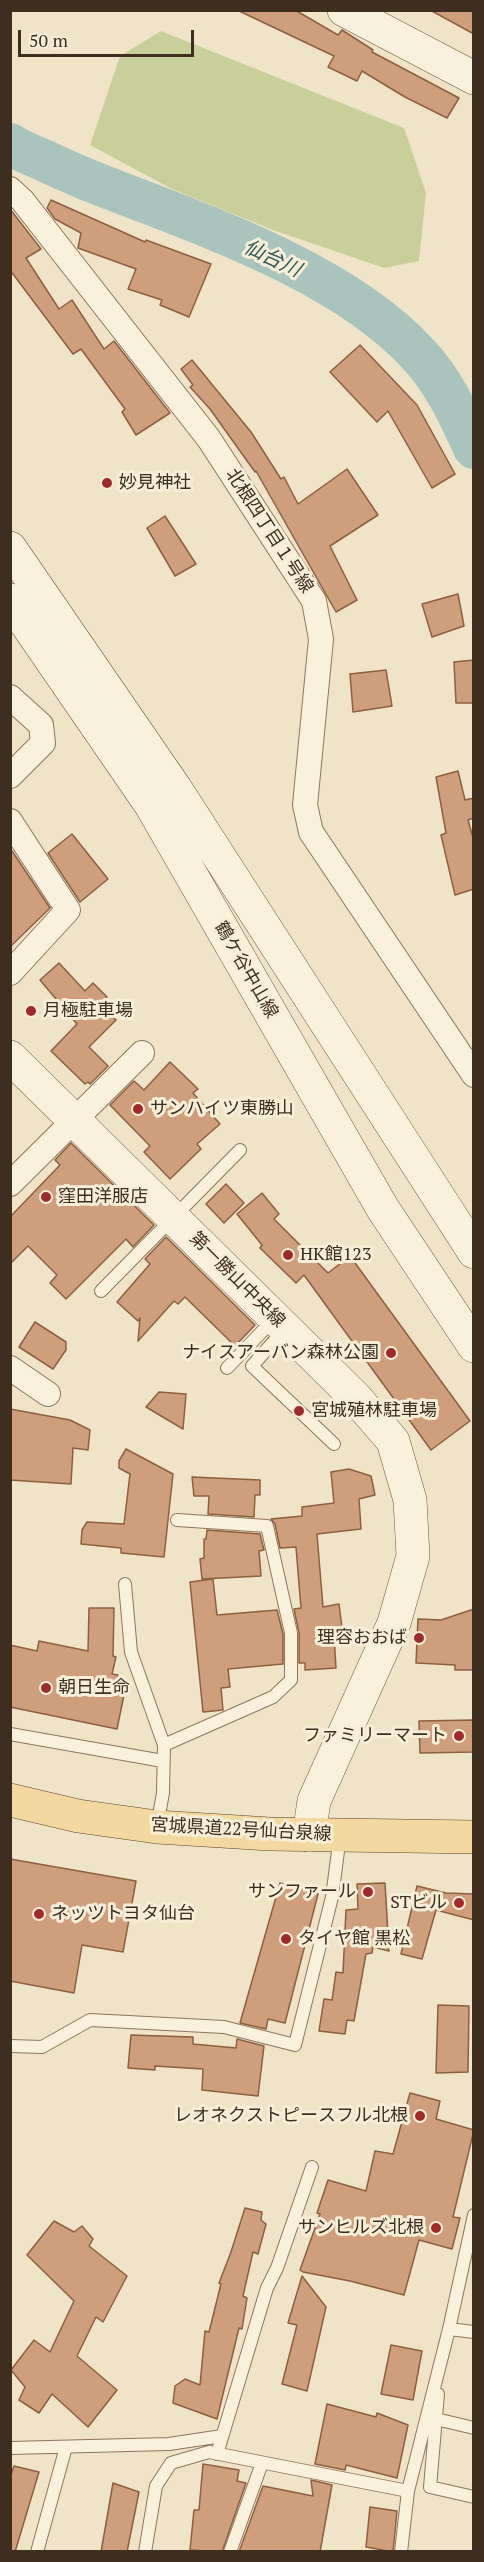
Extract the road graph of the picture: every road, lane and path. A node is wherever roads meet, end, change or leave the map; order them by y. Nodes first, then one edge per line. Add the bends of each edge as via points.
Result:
1 (344, 10) edge
2 (474, 78) edge
3 (10, 189) edge
4 (10, 548) edge
5 (10, 600) edge
6 (10, 697) edge
7 (10, 776) edge
8 (10, 821) edge
9 (10, 973) edge
10 (142, 1053) dead end
11 (10, 1057) edge
12 (474, 1075) edge
13 (73, 1119) junction
14 (240, 1150) dead end
15 (10, 1184) edge
16 (174, 1218) junction
17 (474, 1252) edge
18 (101, 1291) dead end
19 (280, 1323) junction
20 (474, 1346) edge
21 (10, 1368) edge
22 (227, 1368) dead end
23 (48, 1394) dead end
24 (334, 1444) dead end
25 (177, 1520) dead end
26 (125, 1584) dead end
27 (10, 1734) edge
28 (164, 1745) junction
29 (163, 1761) junction
30 (10, 1800) edge
31 (157, 1827) junction
32 (324, 1835) junction
33 (474, 1837) edge
34 (10, 2046) edge
35 (312, 2167) dead end
36 (474, 2215) edge
37 (448, 2329) junction
38 (474, 2332) edge
39 (442, 2354) junction
40 (436, 2419) junction
41 (474, 2428) edge
42 (222, 2436) junction
43 (66, 2447) junction
44 (10, 2448) edge
45 (217, 2454) junction
46 (262, 2463) junction
47 (408, 2491) junction
48 (474, 2497) edge
49 (37, 2552) edge
50 (145, 2552) edge
51 (230, 2552) edge
52 (401, 2552) edge

1 - 2 street
3 - 12 street, 北根四丁目１号線 via 209,439 314,601 321,639 304,805 311,832
4 - 17 street via 175,788
5 - 20 street, 鶴ケ谷中山線 via 152,805 383,1209
6 - 7 street via 41,725 43,743
8 - 9 street via 68,910
10 - 13 street
11 - 13 street, 第一勝山中央線
13 - 15 street
13 - 16 street, 第一勝山中央線
14 - 16 lane
16 - 18 lane
16 - 19 street, 第一勝山中央線
19 - 22 lane
19 - 24 lane via 252,1366
19 - 32 street, 第一勝山中央線 via 355,1397 393,1442 410,1500 413,1556 393,1623 314,1801
21 - 23 street
25 - 28 lane via 267,1526 291,1633 291,1680 273,1697
26 - 28 lane via 131,1652
27 - 29 lane
28 - 29 lane
29 - 31 lane
30 - 31 main road, 宮城県道22号仙台泉線 via 78,1816
31 - 32 main road, 宮城県道22号仙台泉線
32 - 33 main road, 宮城県道22号仙台泉線
32 - 34 lane via 332,1897 295,2045 225,2027 90,2020 42,2046
35 - 42 lane via 267,2288
36 - 37 lane
37 - 38 lane
37 - 39 lane
39 - 40 lane
39 - 47 lane
40 - 41 lane
40 - 48 lane via 430,2487
42 - 43 lane via 169,2444
42 - 45 lane
43 - 44 lane
43 - 49 lane
45 - 46 lane
45 - 50 lane via 209,2452 171,2463 156,2486
46 - 47 lane
46 - 51 lane
47 - 52 lane

